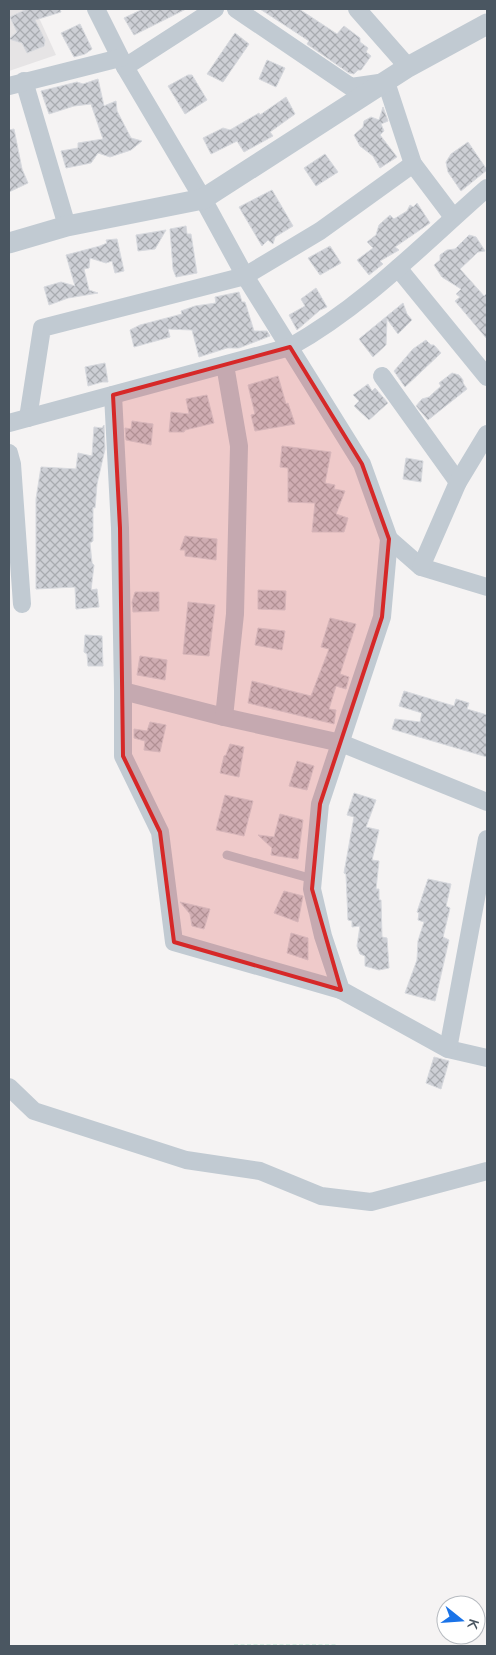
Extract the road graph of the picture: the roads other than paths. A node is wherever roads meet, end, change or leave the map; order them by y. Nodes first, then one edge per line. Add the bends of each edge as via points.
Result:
1 (96, 9) edge
2 (236, 9) edge
3 (357, 9) edge
4 (205, 12) edge
5 (487, 24) edge
6 (123, 62) junction
7 (408, 68) junction
8 (386, 82) junction
9 (16, 83) edge
10 (413, 164) junction
11 (486, 191) edge
12 (203, 199) junction
13 (453, 217) junction
14 (67, 226) junction
15 (9, 243) edge
16 (398, 268) junction
17 (245, 276) junction
18 (290, 347) junction
19 (225, 365) junction
20 (382, 376) dead end
21 (487, 376) edge
22 (113, 395) junction
23 (28, 418) junction
24 (9, 423) edge
25 (487, 434) edge
26 (9, 453) edge
27 (458, 482) junction
28 (389, 540) junction
29 (421, 567) junction
30 (487, 587) edge
31 (22, 604) dead end
32 (123, 691) junction
33 (224, 717) junction
34 (341, 743) junction
35 (487, 802) edge
36 (487, 839) edge
37 (227, 855) dead end
38 (484, 862) edge
39 (313, 879) junction
40 (341, 990) junction
41 (448, 1049) junction
42 (487, 1058) edge
43 (9, 1087) edge
44 (487, 1171) edge

1 - 6 street
2 - 8 street via 351,87
3 - 7 street
4 - 6 street
5 - 7 street
6 - 9 street
6 - 12 street
7 - 8 street
8 - 10 street
8 - 12 street
9 - 14 street
10 - 13 street
10 - 17 street via 320,231
11 - 13 street
12 - 14 street
12 - 17 street
13 - 16 street
14 - 15 street
16 - 18 street via 323,329
16 - 21 street
17 - 18 street
17 - 23 street via 42,328
18 - 19 street
18 - 28 street via 362,464
19 - 22 street
19 - 33 street via 239,446 235,614
20 - 27 street
22 - 23 street
22 - 32 street via 120,528
23 - 24 street
25 - 27 street
26 - 31 street
27 - 29 street
28 - 29 street
28 - 34 street via 382,618
29 - 30 street
32 - 33 street
32 - 40 street via 123,756 160,832 174,942
33 - 34 street
34 - 35 street
34 - 39 street via 320,804
36 - 38 street
37 - 39 lane
38 - 41 street
39 - 40 street via 312,889 323,936
40 - 41 street
41 - 42 street
43 - 44 street via 34,1111 186,1160 260,1171 322,1196 371,1202

